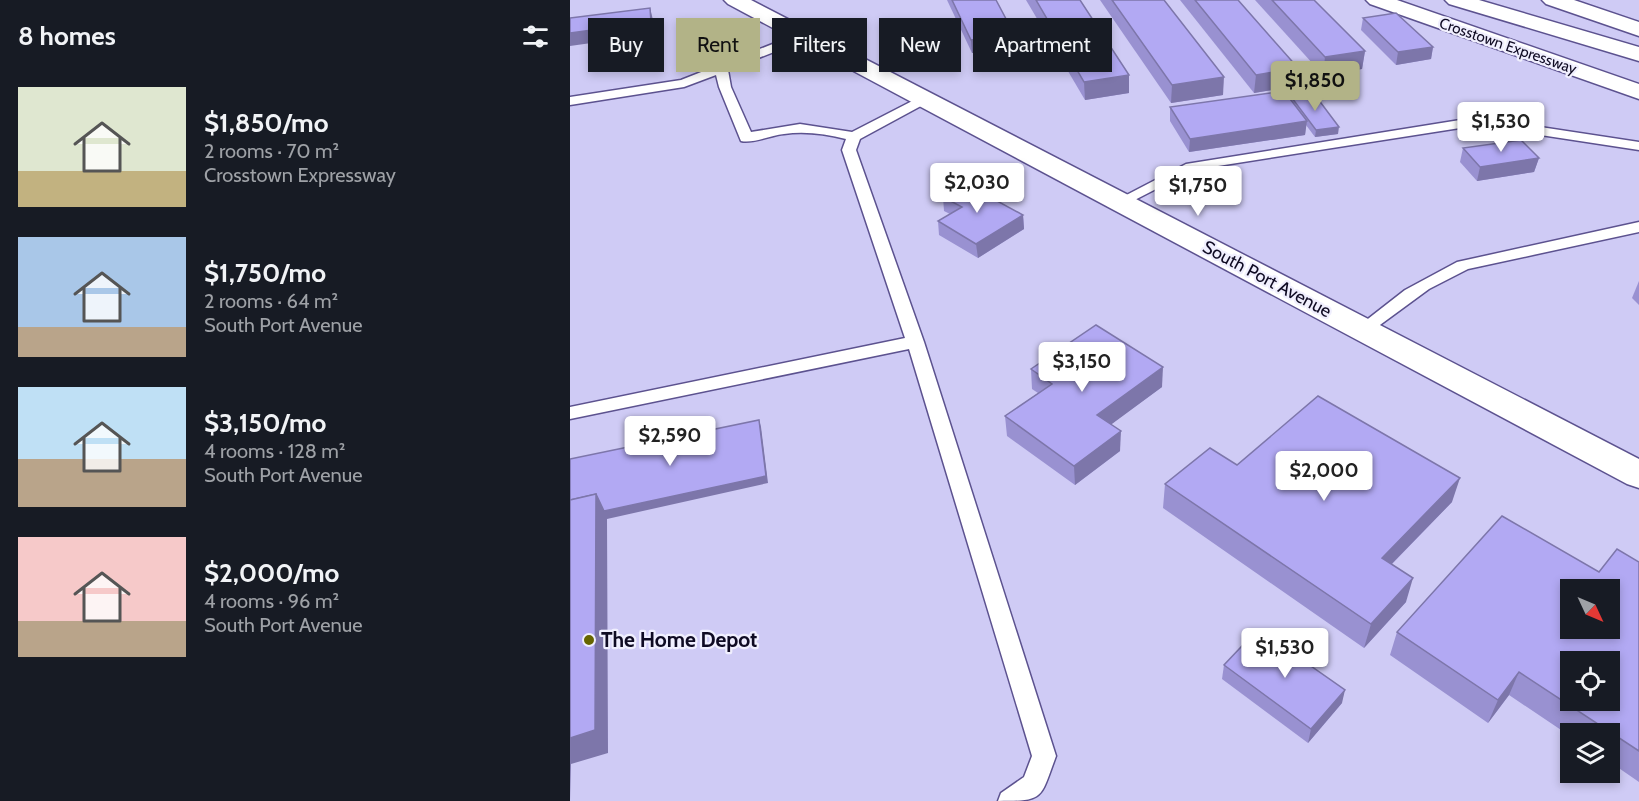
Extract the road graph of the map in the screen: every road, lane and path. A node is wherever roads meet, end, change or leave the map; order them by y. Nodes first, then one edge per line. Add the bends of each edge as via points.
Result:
1 (735, 0) edge
2 (1377, 0) edge
3 (1456, 0) edge
4 (1552, 0) edge
5 (772, 20) edge
6 (1639, 28) edge
7 (1639, 54) edge
8 (867, 70) edge
9 (713, 72) edge
10 (722, 72) edge
11 (1639, 92) edge
12 (925, 100) junction
13 (570, 101) edge
14 (854, 137) junction
15 (1639, 146) edge
16 (1120, 202) junction
17 (1639, 226) edge
18 (1363, 329) junction
19 (915, 342) junction
20 (570, 413) edge
21 (1639, 475) edge
22 (1011, 801) edge

1 - 5 main road, South Port Avenue
2 - 11 main road, Crosstown Expressway
3 - 7 main road
4 - 6 main road
8 - 12 main road, South Port Avenue
9 - 13 lane via 684,83
10 - 14 lane via 746,138 774,129 819,128
12 - 14 lane
12 - 16 main road, South Port Avenue
14 - 19 lane via 849,150
15 - 16 lane via 1494,124 1460,124 1199,165
16 - 18 main road, South Port Avenue
17 - 18 lane via 1463,265 1418,289
18 - 21 main road, South Port Avenue
19 - 20 lane
19 - 22 lane via 1044,756 1034,785

